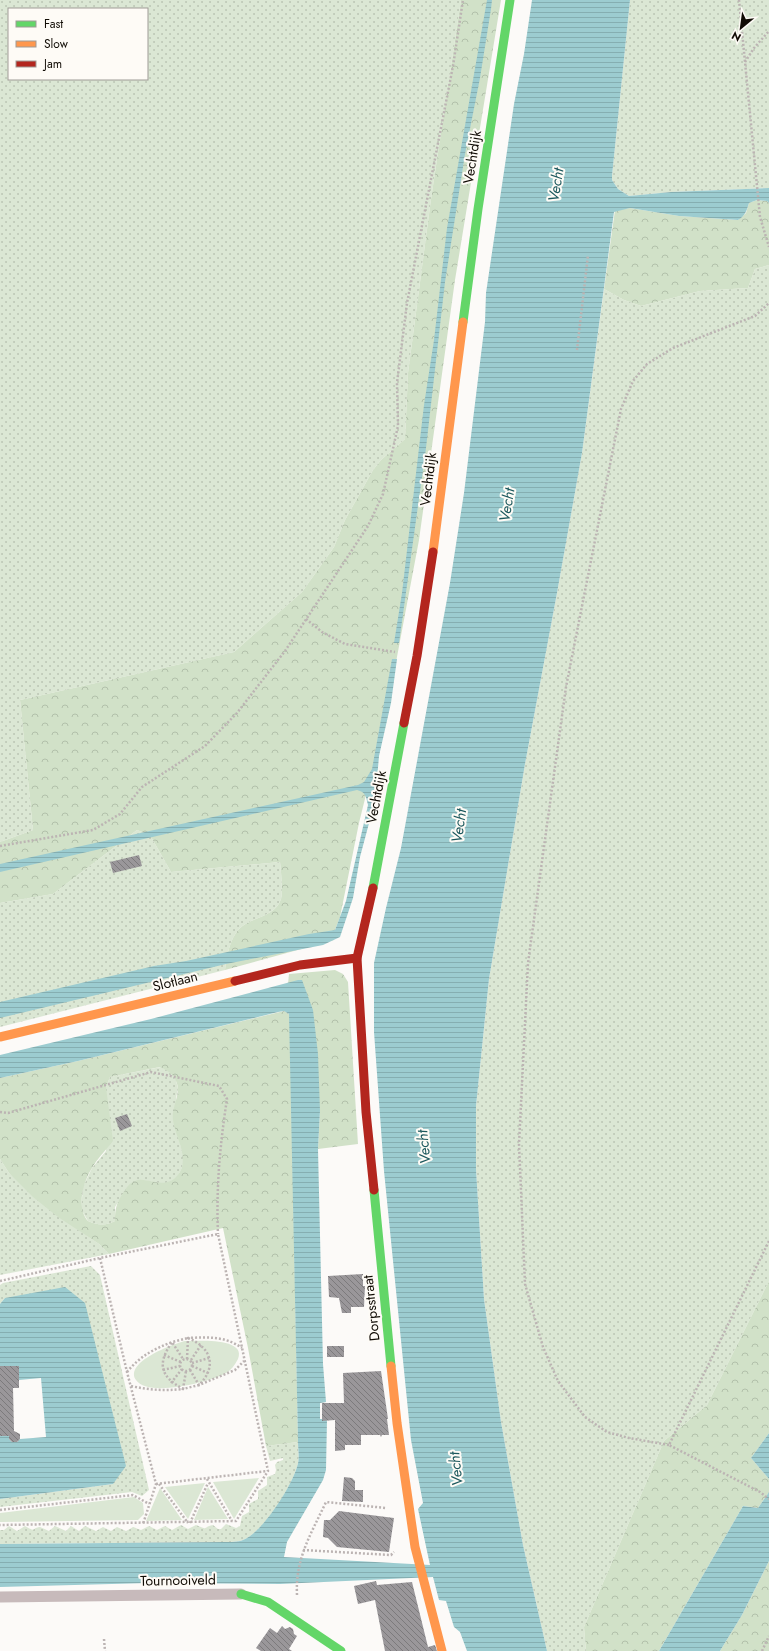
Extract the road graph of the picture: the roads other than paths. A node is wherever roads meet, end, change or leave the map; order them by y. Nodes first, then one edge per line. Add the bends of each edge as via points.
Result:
1 (510, 0) edge
2 (358, 958) junction
3 (0, 1037) edge
4 (241, 1594) joint
5 (0, 1597) edge
6 (341, 1651) edge
7 (442, 1651) edge

1 - 2 street, Vechtdijk via 478,209 436,535 417,656
2 - 3 street, Slotlaan via 300,965
2 - 7 street, Dorpsstraat via 366,1112 394,1392 418,1559
4 - 5 lane, Tournooiveld
4 - 6 street, Tournooiveld via 268,1602

